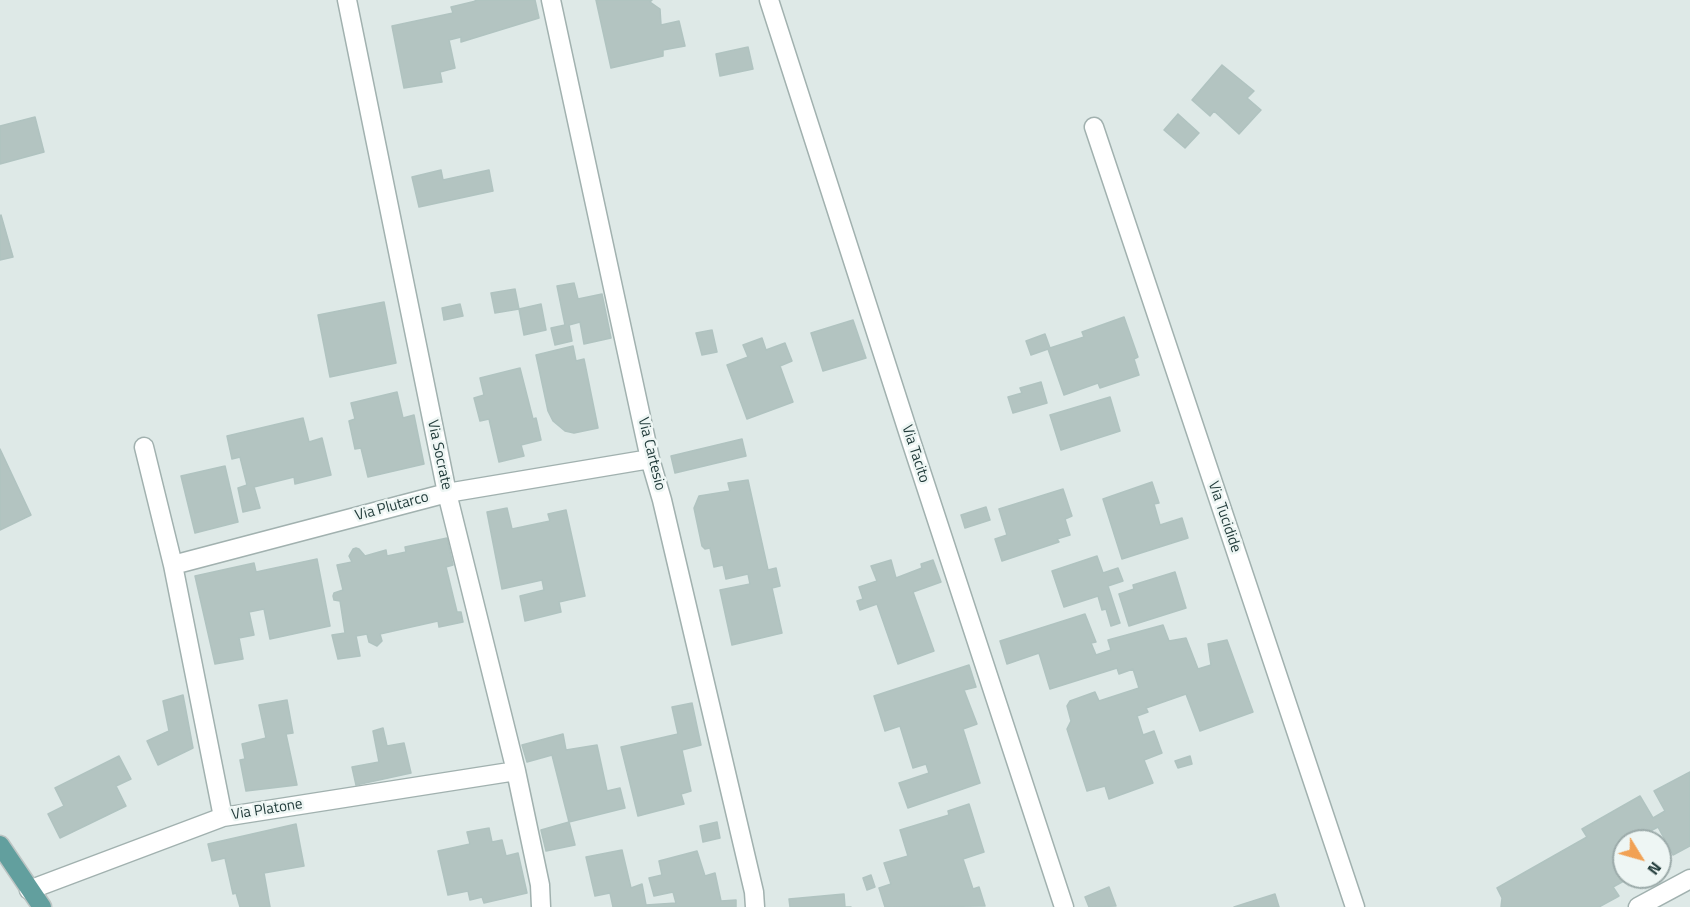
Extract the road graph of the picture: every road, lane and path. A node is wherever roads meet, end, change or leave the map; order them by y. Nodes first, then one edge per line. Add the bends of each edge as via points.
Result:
1 (347, 0) edge
2 (551, 0) edge
3 (769, 0) edge
4 (1094, 127) dead end
5 (144, 447) dead end
6 (650, 459) junction
7 (447, 493) junction
8 (173, 565) junction
9 (516, 771) junction
10 (223, 817) junction
11 (0, 845) edge
12 (1690, 879) edge
13 (29, 890) junction
14 (42, 907) edge
15 (541, 907) edge
16 (755, 907) edge
17 (1064, 907) edge
18 (1355, 907) edge
19 (1638, 907) edge

1 - 7 street, Via Socrate
2 - 6 street, Via Cartesio
3 - 17 street, Via Tacito
4 - 18 street, Via Tucidide
5 - 8 street
6 - 7 street, Via Plutarco
6 - 16 street, Via Cartesio via 741,834
7 - 8 street, Via Plutarco
7 - 9 street, Via Socrate
8 - 10 street
9 - 10 street, Via Platone
9 - 15 street, Via Socrate
10 - 13 street, Via Platone
11 - 13 main road
12 - 19 street
13 - 14 main road

